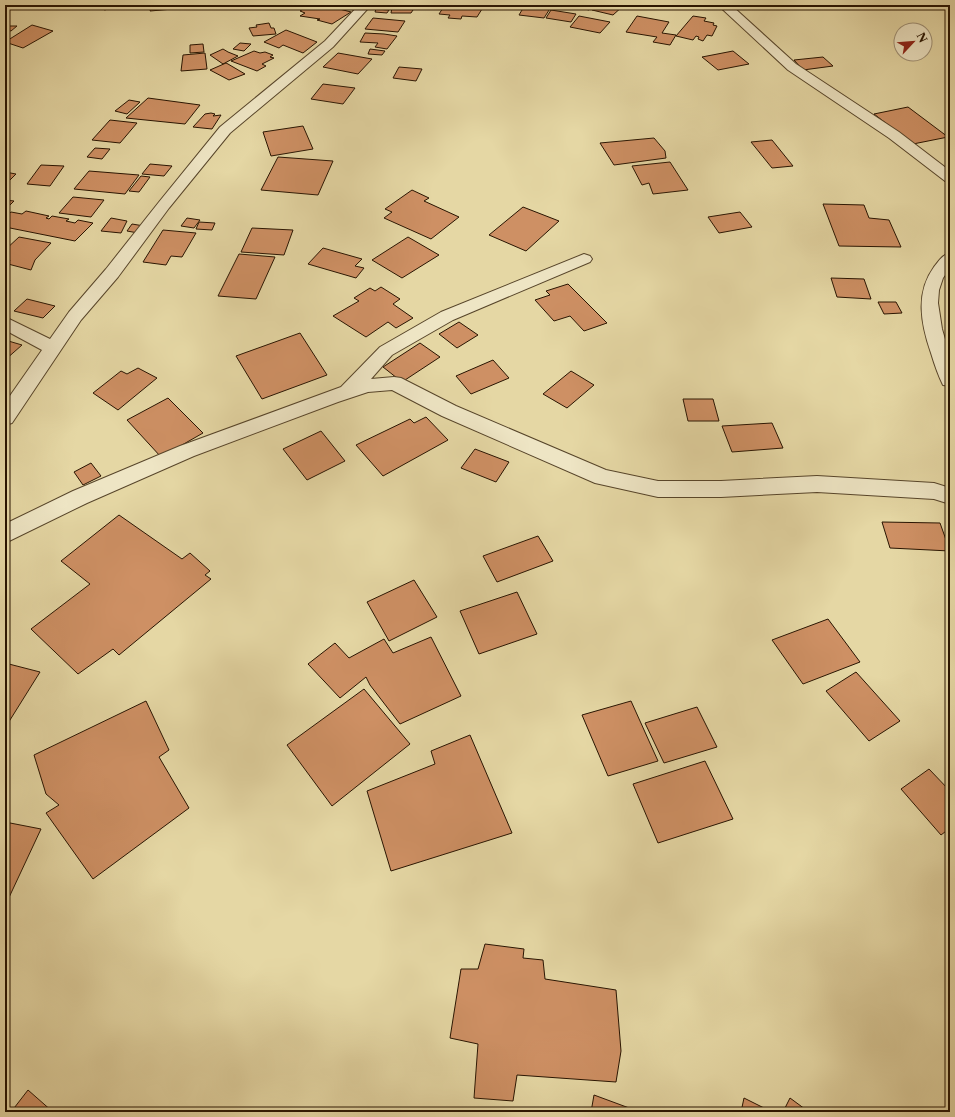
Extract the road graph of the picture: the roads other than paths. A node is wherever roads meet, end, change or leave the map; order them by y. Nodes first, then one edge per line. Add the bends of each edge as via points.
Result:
1 (365, 5) edge
2 (724, 5) edge
3 (950, 178) edge
4 (950, 258) edge
5 (584, 259) dead end
6 (5, 323) edge
7 (53, 348) junction
8 (950, 380) edge
9 (348, 392) junction
10 (5, 418) edge
11 (950, 496) edge
12 (5, 534) edge

1 - 7 street via 329,44 225,130 75,316
2 - 3 street via 792,67 894,135
4 - 8 street via 935,278 929,304 937,345
5 - 9 street via 447,316 386,351
6 - 7 street
7 - 10 street
9 - 11 street via 368,386 394,383 449,411 602,477 658,489 817,484 934,491
9 - 12 street via 187,451 80,497

